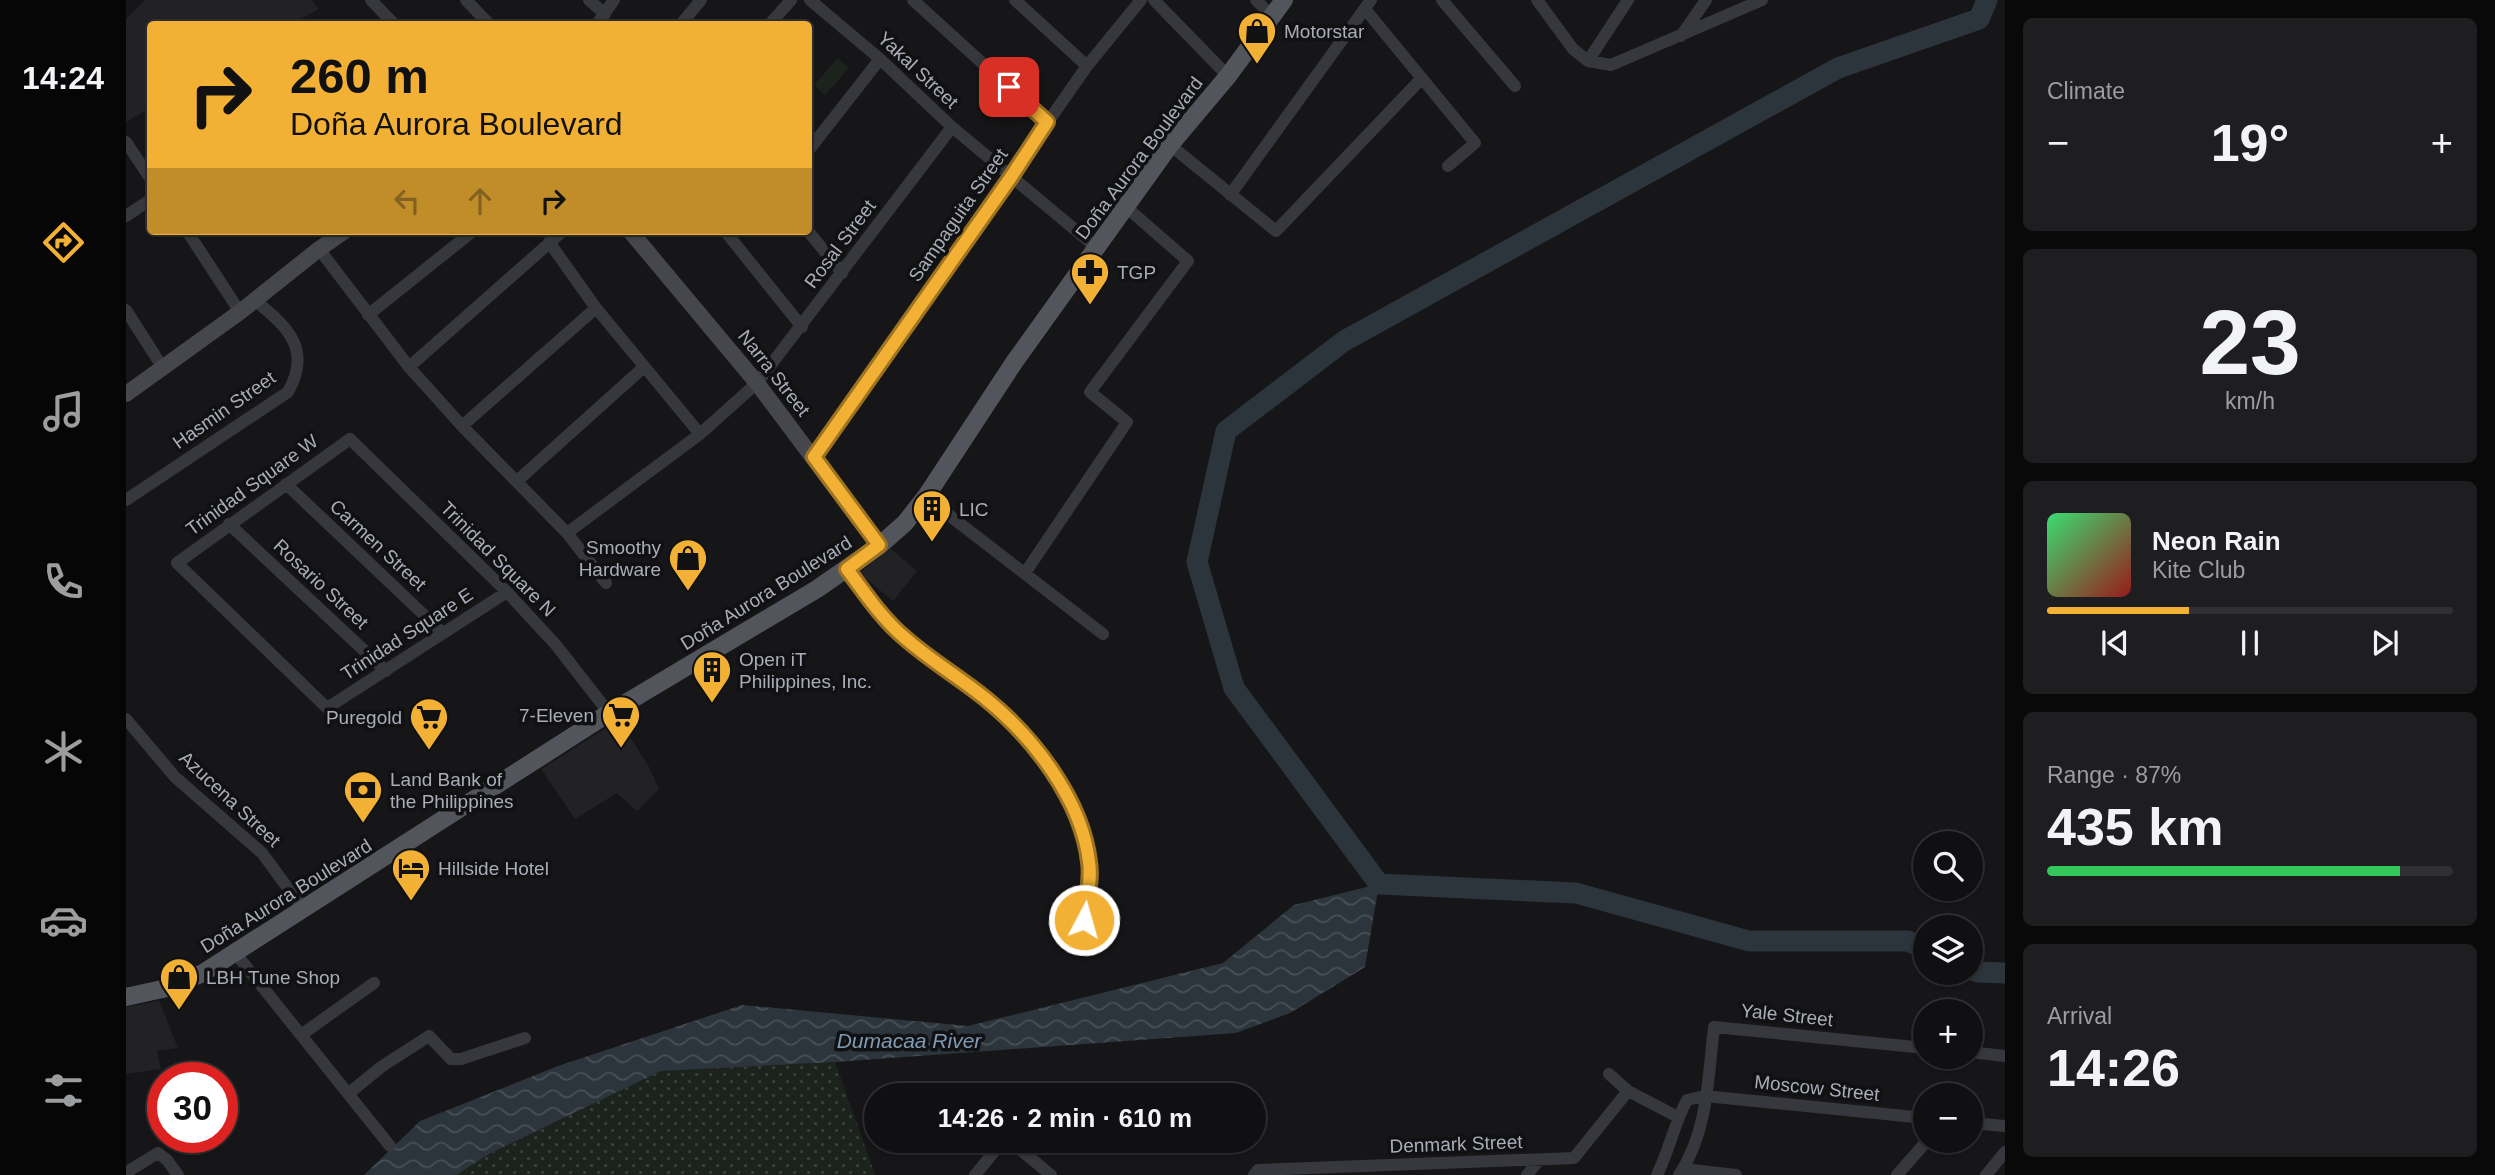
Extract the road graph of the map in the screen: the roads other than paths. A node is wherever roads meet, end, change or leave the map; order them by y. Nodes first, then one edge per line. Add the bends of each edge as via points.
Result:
1 (370, 0) edge
2 (466, 0) edge
3 (589, 0) edge
4 (614, 0) edge
5 (701, 0) edge
6 (791, 0) edge
7 (810, 0) edge
8 (913, 0) edge
9 (1015, 0) edge
10 (1141, 0) edge
11 (1154, 0) edge
12 (1256, 0) edge
13 (1284, 0) edge
14 (1443, 0) edge
15 (1628, 0) edge
16 (1706, 0) edge
17 (1762, 0) edge
18 (1539, 1) edge
19 (1368, 4) edge
20 (1272, 16) junction
21 (601, 19) edge
22 (391, 21) edge
23 (486, 21) edge
24 (684, 21) edge
25 (773, 21) edge
26 (1681, 36) junction
27 (880, 59) junction
28 (1588, 61) junction
29 (1087, 66) junction
30 (1228, 76) junction
31 (1422, 78) junction
32 (1514, 86) dead end
33 (1047, 122) junction
34 (952, 127) junction
35 (126, 142) edge
36 (1170, 145) junction
37 (812, 146) edge
38 (1448, 166) dead end
39 (147, 174) edge
40 (1011, 177) junction
41 (1230, 195) junction
42 (147, 202) edge
43 (1126, 207) junction
44 (126, 216) edge
45 (190, 235) edge
46 (335, 235) edge
47 (467, 235) edge
48 (558, 235) edge
49 (633, 235) edge
50 (728, 235) edge
51 (811, 235) edge
52 (550, 242) junction
53 (1097, 248) junction
54 (319, 249) junction
55 (842, 273) junction
56 (254, 300) junction
57 (596, 308) junction
58 (126, 310) edge
59 (240, 312) junction
60 (368, 315) junction
61 (802, 327) junction
62 (409, 367) junction
63 (644, 367) junction
64 (163, 368) junction
65 (758, 383) junction
66 (126, 394) edge
67 (462, 426) junction
68 (700, 434) junction
69 (350, 439) joint
70 (814, 457) junction
71 (517, 481) junction
72 (286, 484) junction
73 (927, 495) junction
74 (126, 500) edge
75 (229, 524) junction
76 (567, 533) junction
77 (879, 545) junction
78 (847, 569) junction
79 (1025, 573) junction
80 (606, 583) dead end
81 (507, 592) junction
82 (443, 633) junction
83 (1103, 634) dead end
84 (386, 671) junction
85 (327, 708) joint
86 (609, 713) junction
87 (126, 719) edge
88 (304, 909) junction
89 (1084, 920) dead end
90 (236, 954) junction
91 (374, 983) dead end
92 (126, 997) edge
93 (301, 1035) junction
94 (525, 1038) dead end
95 (1913, 1047) edge
96 (1983, 1053) edge
97 (2005, 1056) edge
98 (1609, 1074) dead end
99 (1628, 1091) junction
100 (348, 1094) junction
101 (1705, 1096) junction
102 (1678, 1117) junction
103 (1913, 1117) edge
104 (1983, 1124) edge
105 (2005, 1126) edge
106 (390, 1146) dead end
107 (2005, 1152) edge
108 (993, 1153) edge
109 (1024, 1153) edge
110 (1916, 1153) edge
111 (1539, 1160) junction
112 (1446, 1163) junction
113 (1347, 1171) edge
114 (127, 1172) edge
115 (1681, 1172) edge
116 (178, 1175) edge
117 (975, 1175) edge
118 (1051, 1175) edge
119 (1254, 1175) edge
120 (1436, 1175) edge
121 (1527, 1175) edge
122 (1657, 1175) edge
123 (1736, 1175) edge
124 (1897, 1175) edge
125 (1986, 1175) edge

1 - 22 street
2 - 23 street
3 - 21 street
4 - 21 street
5 - 24 street
6 - 25 street
7 - 27 street, Yakal Street
8 - 33 street
9 - 29 street
10 - 29 street, Sampaguita Street
11 - 30 street
12 - 20 street
13 - 20 main road, Doña Aurora Boulevard
14 - 32 street
15 - 28 street
16 - 26 street
17 - 26 street
18 - 28 street via 1573,49
19 - 31 street
19 - 41 street
20 - 30 main road, Doña Aurora Boulevard
26 - 28 street via 1611,65
27 - 34 street, Yakal Street
27 - 37 street
29 - 33 street, Sampaguita Street
30 - 36 main road, Doña Aurora Boulevard
31 - 38 street via 1475,143
31 - 41 street via 1276,231
33 - 40 street, Sampaguita Street
34 - 40 street, Yakal Street
34 - 55 street, Rosal Street
35 - 39 street
36 - 41 street
36 - 43 main road, Doña Aurora Boulevard
40 - 53 street, Yakal Street
40 - 70 street, Sampaguita Street
42 - 44 street
43 - 53 main road, Doña Aurora Boulevard
43 - 79 street via 1188,261 1090,392 1127,422
45 - 59 street
46 - 54 street
47 - 60 street
48 - 52 street
49 - 65 street, Narra Street
50 - 61 street
51 - 55 street
52 - 57 street
52 - 62 street
53 - 73 main road, Doña Aurora Boulevard
54 - 56 street
54 - 60 street
55 - 61 street, Rosal Street
56 - 59 street
56 - 74 street, Hasmin Street via 276,317 299,356 297,377 288,393
57 - 63 street
57 - 67 street
58 - 64 street
59 - 64 street
60 - 62 street
61 - 65 street, Rosal Street
62 - 67 street
63 - 68 street
63 - 71 street
64 - 66 street
65 - 68 street, Rosal Street
65 - 70 street, Narra Street
67 - 71 street
68 - 76 street, Rosal Street
69 - 72 street, Trinidad Square W
69 - 81 street, Trinidad Square N
70 - 77 street, Narra Street
71 - 76 street
72 - 75 street, Trinidad Square W
72 - 82 street, Carmen Street
73 - 77 main road, Doña Aurora Boulevard via 905,523
73 - 79 street
75 - 84 street, Rosario Street
75 - 85 street, Trinidad Square W via 177,563
76 - 80 street
77 - 78 main road, Doña Aurora Boulevard
78 - 86 main road, Doña Aurora Boulevard
78 - 89 street via 880,614 988,700 1062,784 1085,836 1090,865
79 - 83 street
81 - 82 street, Trinidad Square E
81 - 86 street, Trinidad Square N
82 - 84 street, Trinidad Square E
84 - 85 street, Trinidad Square E
86 - 88 main road, Doña Aurora Boulevard
87 - 88 street, Azucena Street via 175,777 262,853
88 - 90 main road, Doña Aurora Boulevard
90 - 92 main road, Doña Aurora Boulevard via 203,974
90 - 93 street
91 - 93 street
93 - 100 street
94 - 100 street via 451,1059 429,1036
95 - 101 street, Yale Street via 1714,1027
96 - 97 street
98 - 99 street
99 - 102 street
99 - 111 street, Denmark Street via 1574,1158
100 - 106 street
101 - 102 street via 1687,1100
101 - 103 street, Moscow Street
101 - 115 street via 1700,1130
102 - 122 street
104 - 105 street
107 - 125 street
108 - 117 street
109 - 118 street
110 - 124 street
111 - 112 street, Denmark Street
111 - 121 street
112 - 113 street, Denmark Street
112 - 120 street
113 - 119 street, Denmark Street via 1258,1170
114 - 116 street via 158,1153
115 - 123 street

